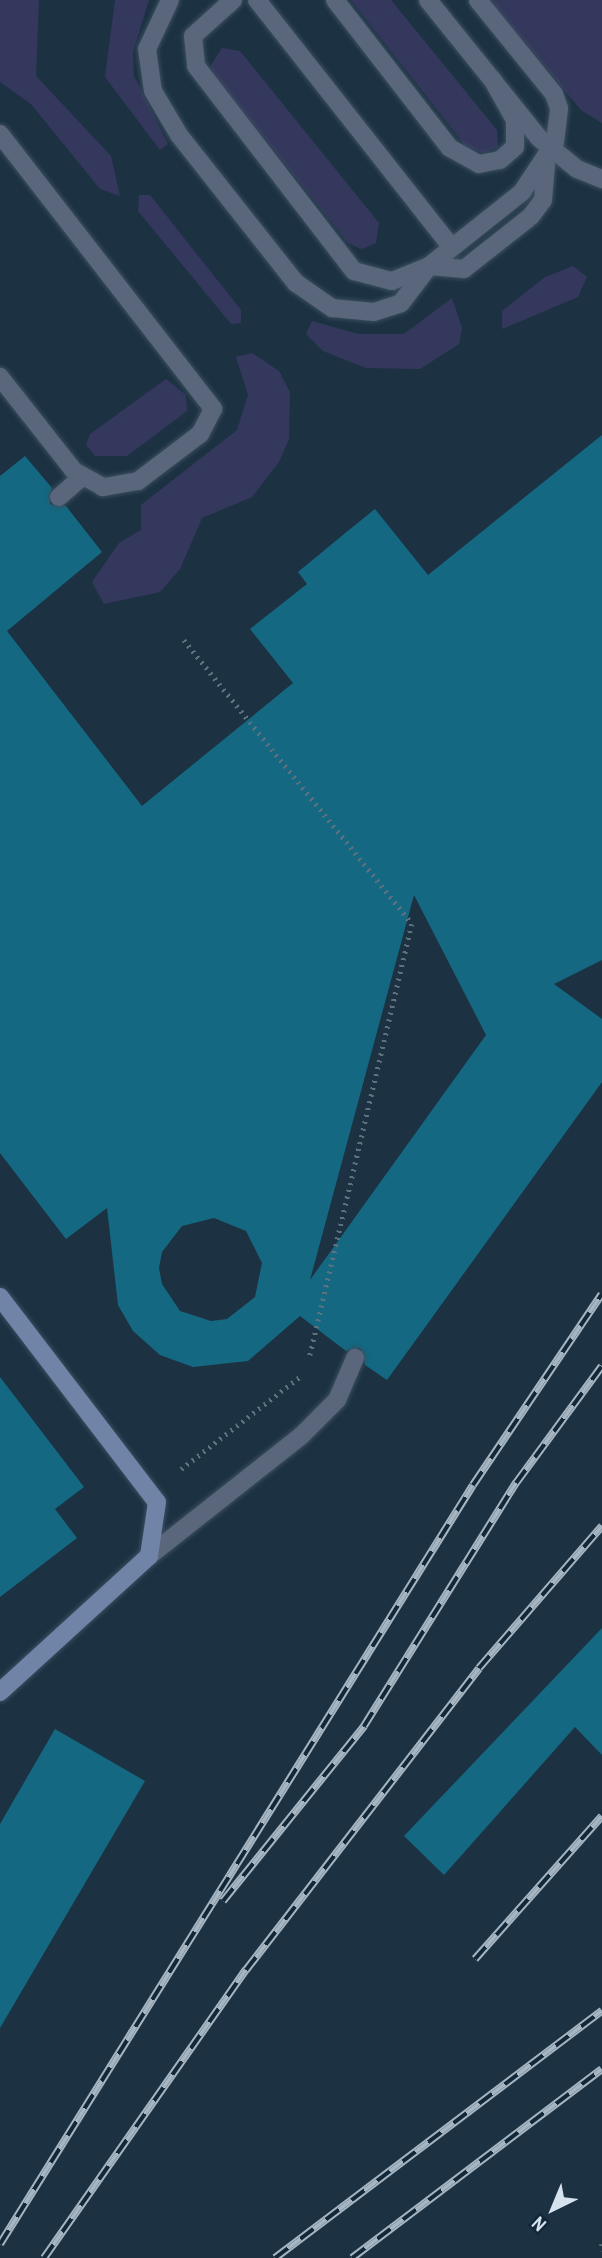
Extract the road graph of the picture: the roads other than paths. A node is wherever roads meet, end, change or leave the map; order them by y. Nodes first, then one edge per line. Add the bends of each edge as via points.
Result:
1 (170, 0) edge
2 (233, 0) edge
3 (257, 0) edge
4 (335, 0) edge
5 (428, 0) edge
6 (478, 0) edge
7 (492, 79) junction
8 (0, 134) edge
9 (550, 154) junction
10 (602, 179) edge
11 (452, 248) junction
12 (429, 266) junction
13 (0, 377) edge
14 (81, 478) junction
15 (59, 497) dead end
16 (0, 1297) edge
17 (355, 1358) dead end
18 (149, 1556) junction
19 (0, 1692) edge

1 - 12 lane via 150,31 147,70 153,91 179,135 296,283 332,307 374,313 401,303
2 - 12 lane via 193,36 196,66 354,271 392,281
3 - 11 lane
4 - 7 lane via 450,148 479,164 500,160 515,147 515,121
5 - 7 lane
6 - 9 lane via 554,94 559,128
7 - 9 lane
8 - 14 lane via 214,410 200,434 132,485 111,488
9 - 10 lane
9 - 11 lane via 522,192
9 - 12 lane via 543,200 531,216 464,269
11 - 12 lane
13 - 14 lane
14 - 15 lane
16 - 18 street via 156,1502
17 - 18 lane via 337,1400 301,1436
18 - 19 street

